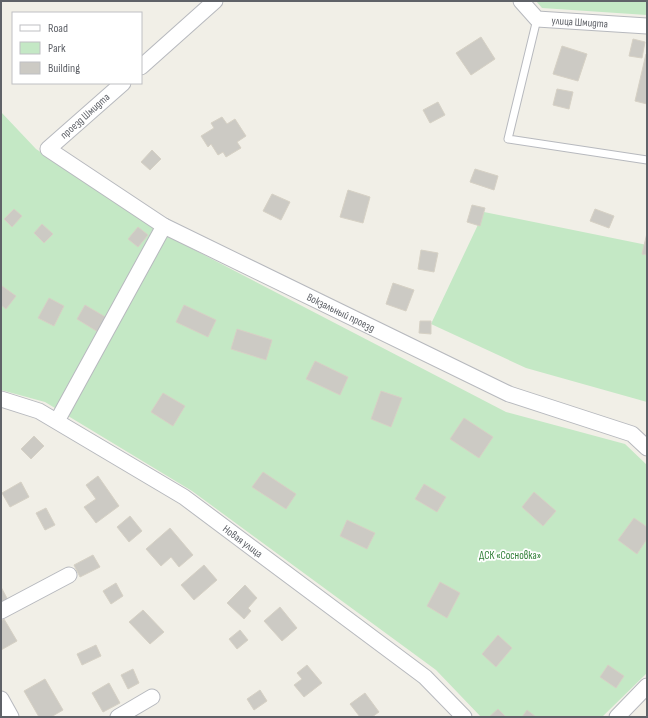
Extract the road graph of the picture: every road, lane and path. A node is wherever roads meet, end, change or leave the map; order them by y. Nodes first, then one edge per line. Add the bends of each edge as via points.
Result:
1 (215, 1) edge
2 (521, 1) edge
3 (537, 19) junction
4 (647, 26) edge
5 (142, 66) edge
6 (121, 84) edge
7 (48, 149) joint
8 (647, 160) edge
9 (164, 226) junction
10 (1, 399) edge
11 (57, 421) junction
12 (647, 448) edge
13 (69, 575) dead end
14 (1, 611) edge
15 (647, 686) edge
16 (152, 697) dead end
17 (1, 699) edge
18 (11, 717) edge
19 (118, 717) edge
20 (464, 717) edge
21 (617, 717) edge

1 - 5 street
2 - 3 street, улица Шмидта
3 - 4 street, улица Шмидта
3 - 8 lane via 508,139
6 - 7 street, проезд Шмидта
7 - 9 street, Вокзальный проезд
9 - 11 street
9 - 12 street, Вокзальный проезд via 510,394 632,434
10 - 11 street, Новая улица via 39,411
11 - 20 street, Новая улица via 184,497 425,677
13 - 14 street
15 - 21 street
16 - 19 street
17 - 18 street

